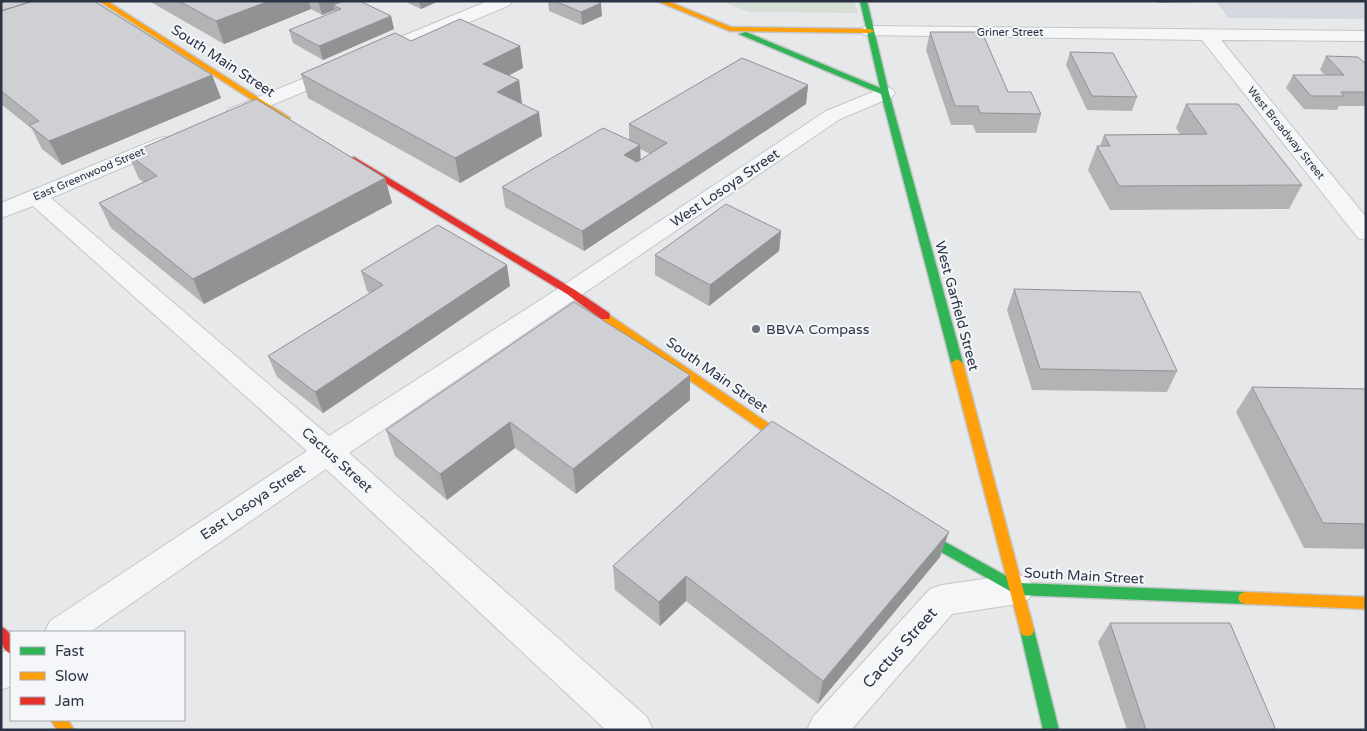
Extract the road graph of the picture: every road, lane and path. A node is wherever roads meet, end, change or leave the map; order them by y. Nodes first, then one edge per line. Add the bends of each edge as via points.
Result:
1 (102, 1) edge
2 (504, 1) edge
3 (660, 1) edge
4 (863, 1) edge
5 (730, 29) junction
6 (870, 31) junction
7 (1206, 33) junction
8 (1366, 36) edge
9 (885, 93) junction
10 (260, 102) junction
11 (215, 121) edge
12 (294, 123) edge
13 (179, 136) edge
14 (344, 154) edge
15 (35, 196) junction
16 (1, 211) edge
17 (1366, 233) edge
18 (571, 292) junction
19 (328, 452) junction
20 (809, 457) edge
21 (900, 520) edge
22 (1017, 589) junction
23 (1366, 603) edge
24 (63, 631) edge
25 (1, 633) edge
26 (10, 646) edge
27 (634, 730) edge
28 (826, 730) edge
29 (1051, 730) edge

1 - 10 street, South Main Street
2 - 10 street
3 - 5 street, Griner Street
4 - 6 street, West Garfield Street
5 - 6 street, Griner Street
5 - 9 street
6 - 7 street, Griner Street
6 - 9 street, West Garfield Street
7 - 8 street, Griner Street
7 - 17 street, West Broadway Street
9 - 18 street, West Losoya Street via 833,115
9 - 22 street, West Garfield Street
10 - 11 street
10 - 12 street, South Main Street
13 - 15 street, East Greenwood Street
14 - 18 street, South Main Street
15 - 16 street, East Greenwood Street
15 - 19 street, Cactus Street
18 - 19 street, East Losoya Street
18 - 20 street, South Main Street
19 - 24 street, East Losoya Street
19 - 27 street, Cactus Street
21 - 22 street, South Main Street
22 - 23 street, South Main Street
22 - 28 street, Cactus Street via 942,600
22 - 29 street, West Garfield Street
25 - 26 street

